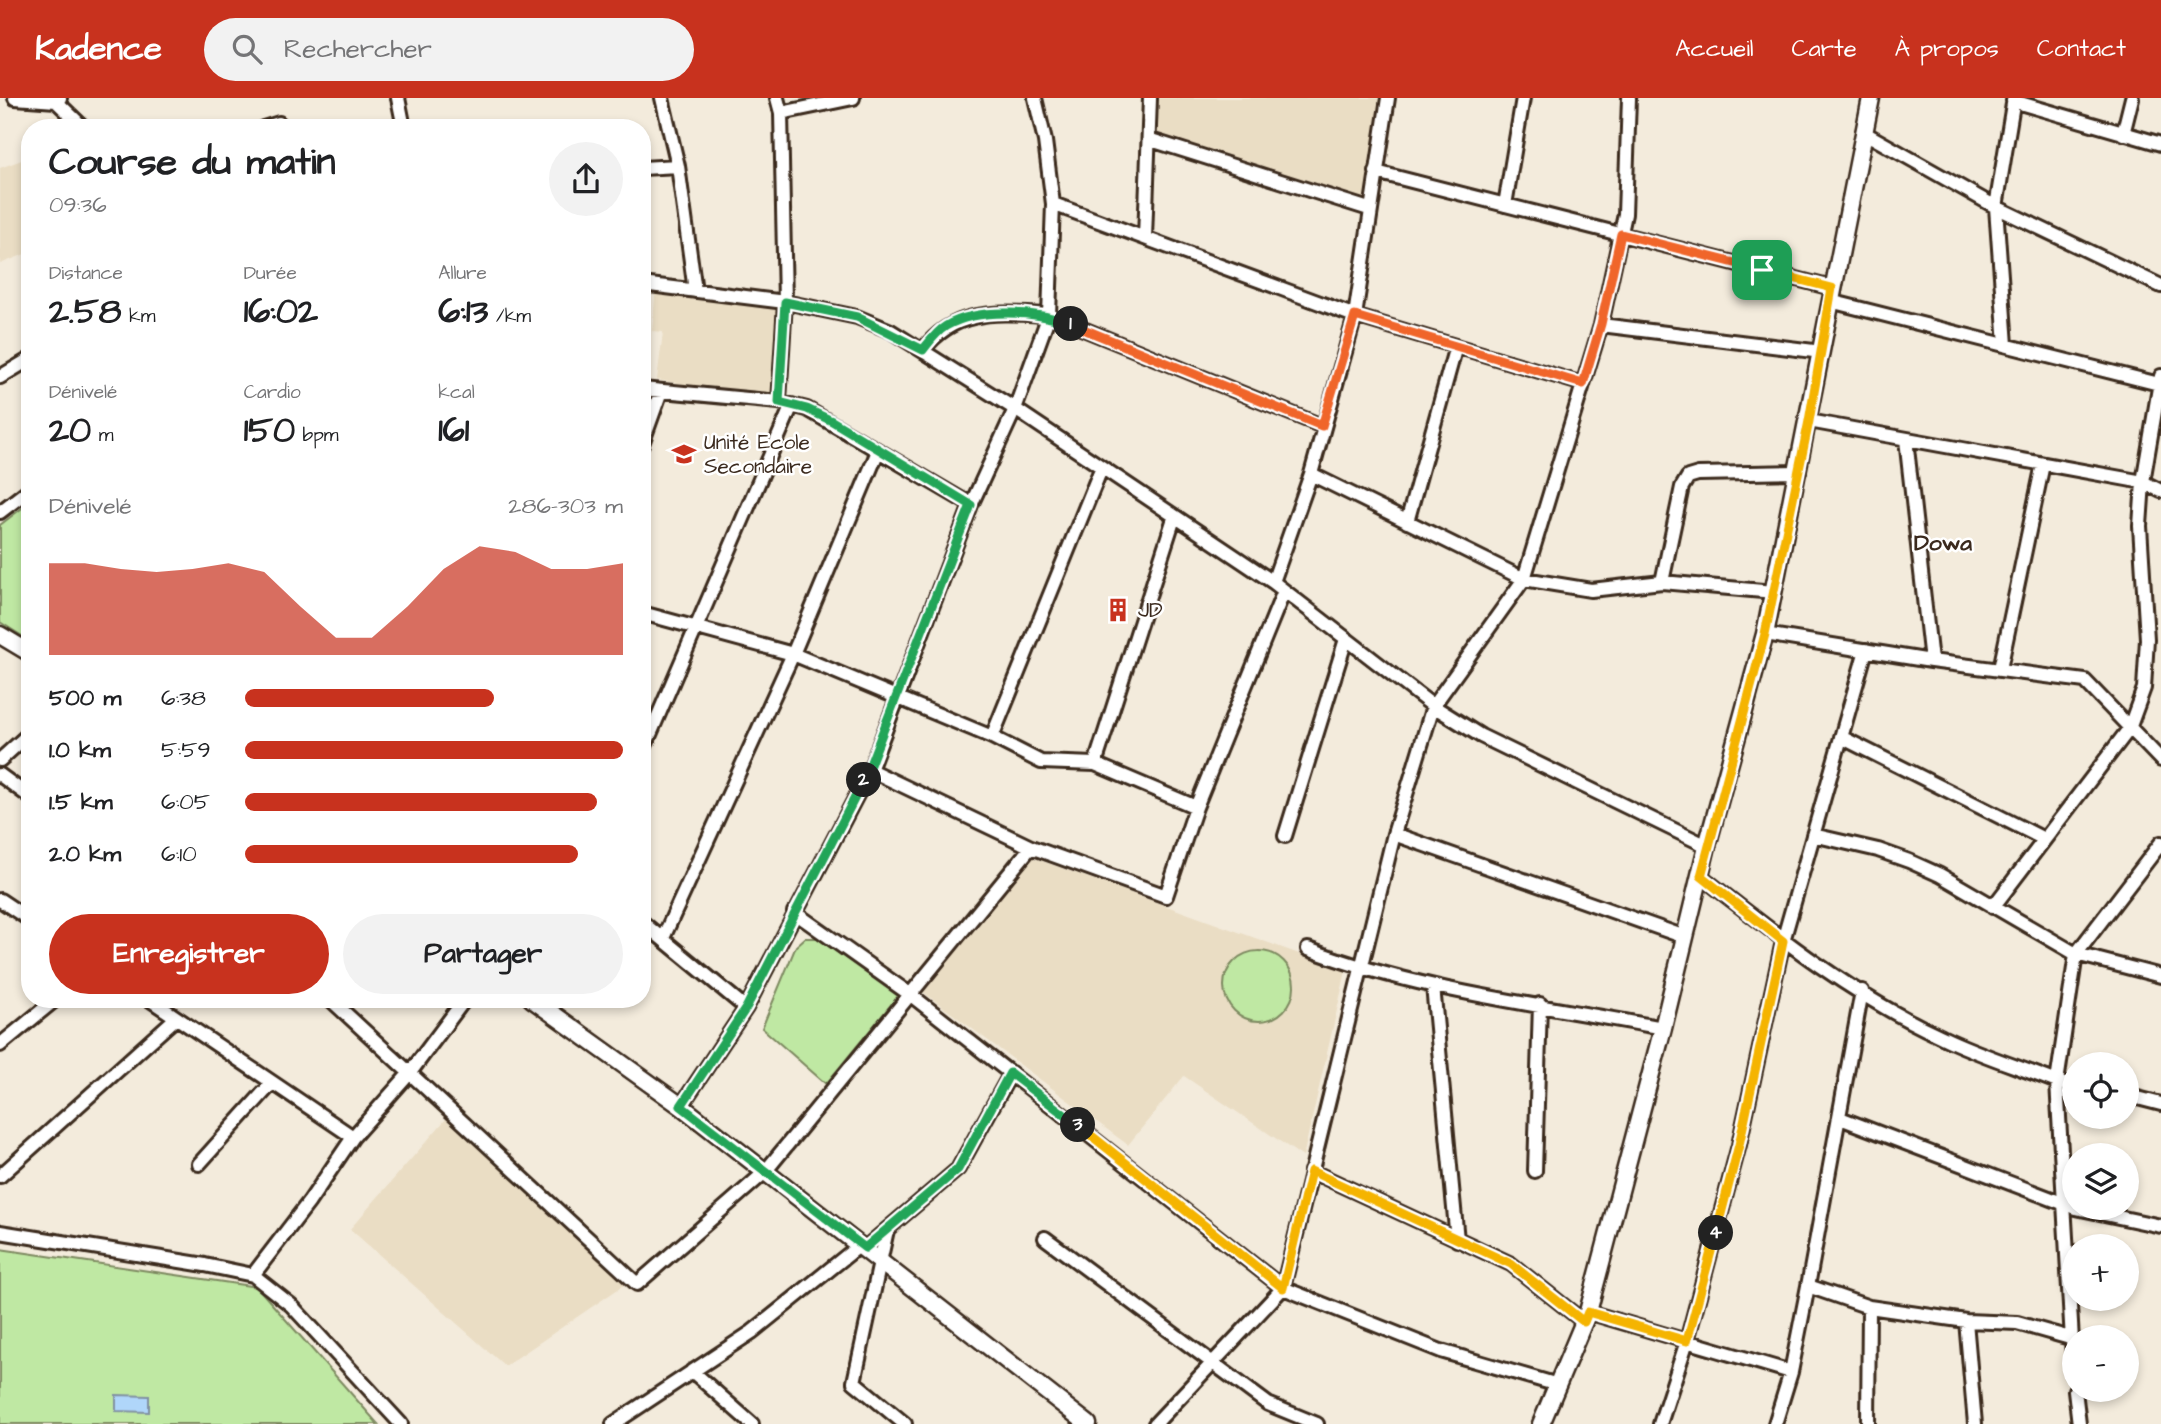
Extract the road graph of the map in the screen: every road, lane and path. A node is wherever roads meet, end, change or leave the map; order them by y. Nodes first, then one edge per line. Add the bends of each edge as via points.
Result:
1 (15, 98) edge
2 (398, 98) edge
3 (662, 98) edge
4 (776, 98) edge
5 (853, 98) edge
6 (1035, 98) edge
7 (1150, 98) edge
8 (1388, 98) edge
9 (1523, 98) edge
10 (1629, 98) edge
11 (1871, 98) edge
12 (2132, 98) edge
13 (2014, 99) edge
14 (58, 100) edge
15 (781, 113) junction
16 (76, 119) edge
17 (402, 119) edge
18 (1863, 132) junction
19 (2123, 134) junction
20 (1151, 140) junction
21 (2161, 144) edge
22 (678, 166) junction
23 (651, 168) edge
24 (1376, 172) junction
25 (1053, 204) junction
26 (1506, 205) junction
27 (1996, 207) junction
28 (1370, 209) junction
29 (1621, 234) junction
30 (1145, 238) junction
31 (651, 285) edge
32 (2161, 286) edge
33 (695, 291) junction
34 (1831, 294) junction
35 (785, 302) junction
36 (1049, 315) junction
37 (1355, 316) junction
38 (1601, 324) junction
39 (2006, 345) junction
40 (1456, 346) junction
41 (923, 350) junction
42 (1822, 352) junction
43 (21, 364) edge
44 (0, 377) edge
45 (2160, 380) edge
46 (1583, 384) junction
47 (651, 390) edge
48 (661, 391) junction
49 (779, 402) junction
50 (792, 405) junction
51 (1016, 409) junction
52 (651, 419) edge
53 (1809, 421) junction
54 (1322, 426) junction
55 (1906, 439) junction
56 (878, 451) junction
57 (2043, 464) junction
58 (1101, 469) junction
59 (1799, 472) junction
60 (1311, 474) junction
61 (2143, 482) junction
62 (2161, 491) edge
63 (21, 496) edge
64 (971, 505) junction
65 (0, 512) edge
66 (1174, 518) junction
67 (1407, 522) junction
68 (1524, 579) junction
69 (1273, 582) junction
70 (1662, 582) junction
71 (1284, 591) junction
72 (1774, 592) junction
73 (651, 615) edge
74 (695, 627) junction
75 (1765, 634) junction
76 (0, 635) edge
77 (2161, 637) edge
78 (1346, 639) junction
79 (2147, 639) junction
80 (21, 648) edge
81 (1866, 650) junction
82 (793, 654) junction
83 (1931, 661) junction
84 (2000, 669) junction
85 (897, 697) junction
86 (1433, 706) junction
87 (2129, 729) junction
88 (651, 732) edge
89 (992, 737) junction
90 (1841, 737) junction
91 (21, 741) edge
92 (0, 760) edge
93 (2161, 760) edge
94 (1095, 764) junction
95 (870, 770) junction
96 (0, 775) edge
97 (21, 790) edge
98 (1196, 807) junction
99 (1394, 835) junction
100 (1813, 835) junction
101 (1285, 836) dead end
102 (2045, 839) junction
103 (2161, 843) edge
104 (1707, 846) junction
105 (1031, 847) junction
106 (1701, 876) junction
107 (2, 904) edge
108 (1993, 907) junction
109 (794, 912) junction
110 (21, 915) edge
111 (651, 929) edge
112 (1685, 937) junction
113 (663, 938) junction
114 (1783, 941) junction
115 (1308, 949) dead end
116 (2076, 954) junction
117 (1361, 969) junction
118 (2161, 976) edge
119 (1433, 986) junction
120 (1861, 991) junction
121 (911, 995) junction
122 (1540, 1004) junction
123 (45, 1008) edge
124 (162, 1008) edge
125 (339, 1008) edge
126 (458, 1008) edge
127 (545, 1008) edge
128 (746, 1008) junction
129 (176, 1018) junction
130 (1663, 1028) junction
131 (0, 1045) edge
132 (1010, 1073) junction
133 (409, 1074) junction
134 (2057, 1082) junction
135 (272, 1083) junction
136 (2062, 1083) edge
137 (2139, 1098) edge
138 (2161, 1104) edge
139 (681, 1106) junction
140 (1840, 1118) junction
141 (353, 1138) junction
142 (2064, 1143) edge
143 (199, 1164) dead end
144 (1311, 1171) junction
145 (1535, 1171) dead end
146 (764, 1173) junction
147 (0, 1176) edge
148 (2062, 1203) edge
149 (2072, 1220) edge
150 (2133, 1220) edge
151 (2161, 1226) edge
152 (887, 1230) junction
153 (0, 1232) edge
154 (1045, 1238) dead end
155 (1457, 1240) junction
156 (862, 1247) junction
157 (880, 1261) junction
158 (253, 1275) junction
159 (1808, 1286) junction
160 (1283, 1288) junction
161 (1869, 1307) junction
162 (1586, 1317) junction
163 (1966, 1321) junction
164 (2070, 1325) edge
165 (2062, 1336) edge
166 (1687, 1341) junction
167 (1209, 1363) junction
168 (692, 1371) junction
169 (1791, 1372) junction
170 (1558, 1385) junction
171 (2076, 1402) edge
172 (401, 1424) edge
173 (613, 1424) edge
174 (752, 1424) edge
175 (905, 1424) edge
176 (1088, 1424) edge
177 (1155, 1424) edge
178 (1317, 1424) edge
179 (1541, 1424) edge
180 (1660, 1424) edge
181 (1775, 1424) edge
182 (1868, 1424) edge
183 (1975, 1424) edge
184 (2078, 1424) edge

1 - 14 street
2 - 17 street
3 - 22 street
4 - 15 street
5 - 15 street
6 - 25 street
7 - 20 street
8 - 24 street
9 - 26 street
10 - 29 street via 1628,180
11 - 18 main road
12 - 19 street
13 - 19 street
13 - 27 street
14 - 16 street
15 - 35 street
18 - 27 street
18 - 34 main road
19 - 21 street
20 - 28 street
20 - 30 street
22 - 23 street
22 - 33 street
24 - 26 street
24 - 28 street
25 - 30 street
25 - 36 street
26 - 29 street
27 - 32 street
27 - 39 street
28 - 37 street
29 - 34 street
29 - 38 street
30 - 37 street
31 - 33 street
33 - 35 street
34 - 39 street
34 - 42 main road
35 - 41 street via 857,317
35 - 49 street
36 - 41 street via 1006,313 949,324
36 - 51 street
36 - 54 street
37 - 40 street
37 - 54 street
38 - 42 street
38 - 46 street
39 - 45 street
40 - 46 street
40 - 67 street
41 - 51 street
42 - 53 main road
43 - 44 street
45 - 61 street
46 - 68 street
47 - 48 street
48 - 49 street
48 - 52 street
49 - 50 street
50 - 56 street via 832,421
50 - 74 street
51 - 58 street
51 - 64 street
53 - 55 street
53 - 59 main road
54 - 60 street
55 - 57 street
55 - 83 street
56 - 64 street
56 - 82 street
57 - 61 street
57 - 84 street
58 - 66 street
58 - 89 street
59 - 70 street via 1688,477
59 - 72 main road
60 - 67 street
60 - 69 street
61 - 62 street
61 - 79 street via 2141,577
63 - 65 street
64 - 85 street
66 - 69 street
66 - 94 street
67 - 68 street
68 - 70 street via 1591,590
68 - 86 street
69 - 71 street
70 - 72 street
71 - 78 street
71 - 98 street
72 - 75 main road
73 - 74 street
74 - 82 street
74 - 88 street
75 - 81 street
75 - 104 main road
76 - 80 main road
77 - 79 street
78 - 86 street
78 - 101 street
79 - 87 street via 2146,677
81 - 83 street
81 - 90 street
82 - 85 street
82 - 113 street
83 - 84 street
84 - 87 street via 2085,681
85 - 89 street
85 - 95 street
86 - 99 street
86 - 104 street via 1497,746
87 - 93 street
87 - 102 street
89 - 94 street via 1041,762
90 - 100 street
90 - 102 street
91 - 92 street
94 - 98 street
95 - 105 street
95 - 109 street
96 - 97 street
98 - 105 street via 1166,896
99 - 112 street
99 - 117 street
100 - 108 street via 1909,861
100 - 114 street
102 - 108 street
103 - 116 street
104 - 106 main road
105 - 121 street
106 - 112 main road
106 - 114 street
107 - 110 street
108 - 116 street
109 - 121 street
109 - 128 street
111 - 113 street
112 - 130 main road
113 - 128 street
114 - 120 street
114 - 166 street via 1739,1145
115 - 117 street
116 - 118 street
116 - 134 street
117 - 119 street
117 - 144 street
119 - 122 street
119 - 155 street
120 - 134 street via 1942,1038
120 - 140 street
121 - 132 street
121 - 146 street
122 - 130 street
122 - 145 street
123 - 131 street
124 - 129 street
125 - 133 street
126 - 133 street
127 - 139 main road
128 - 139 street
129 - 135 street
129 - 147 street
130 - 162 main road
132 - 152 street via 958,1169
132 - 160 street
133 - 141 street
133 - 146 street via 638,1284
134 - 136 street
134 - 142 street
135 - 141 street
135 - 143 street
137 - 138 street
139 - 146 main road
140 - 148 street
140 - 159 street
141 - 158 street
144 - 155 street
144 - 160 street
146 - 156 main road
149 - 164 street
150 - 151 street
152 - 156 street
152 - 157 street
153 - 158 street
154 - 167 street
155 - 162 street via 1511,1264
156 - 157 main road
156 - 168 street via 752,1332
157 - 175 street via 854,1382
157 - 176 main road
158 - 172 street via 291,1305
159 - 161 street
159 - 169 street
160 - 167 street
160 - 170 street via 1441,1351
161 - 163 street
161 - 182 street
162 - 166 street
162 - 170 main road
163 - 165 street via 2017,1323
163 - 183 street
166 - 169 street
166 - 180 street
167 - 177 street
167 - 178 street via 1268,1404
168 - 173 street
168 - 174 street
169 - 181 street
170 - 179 main road
171 - 184 street

